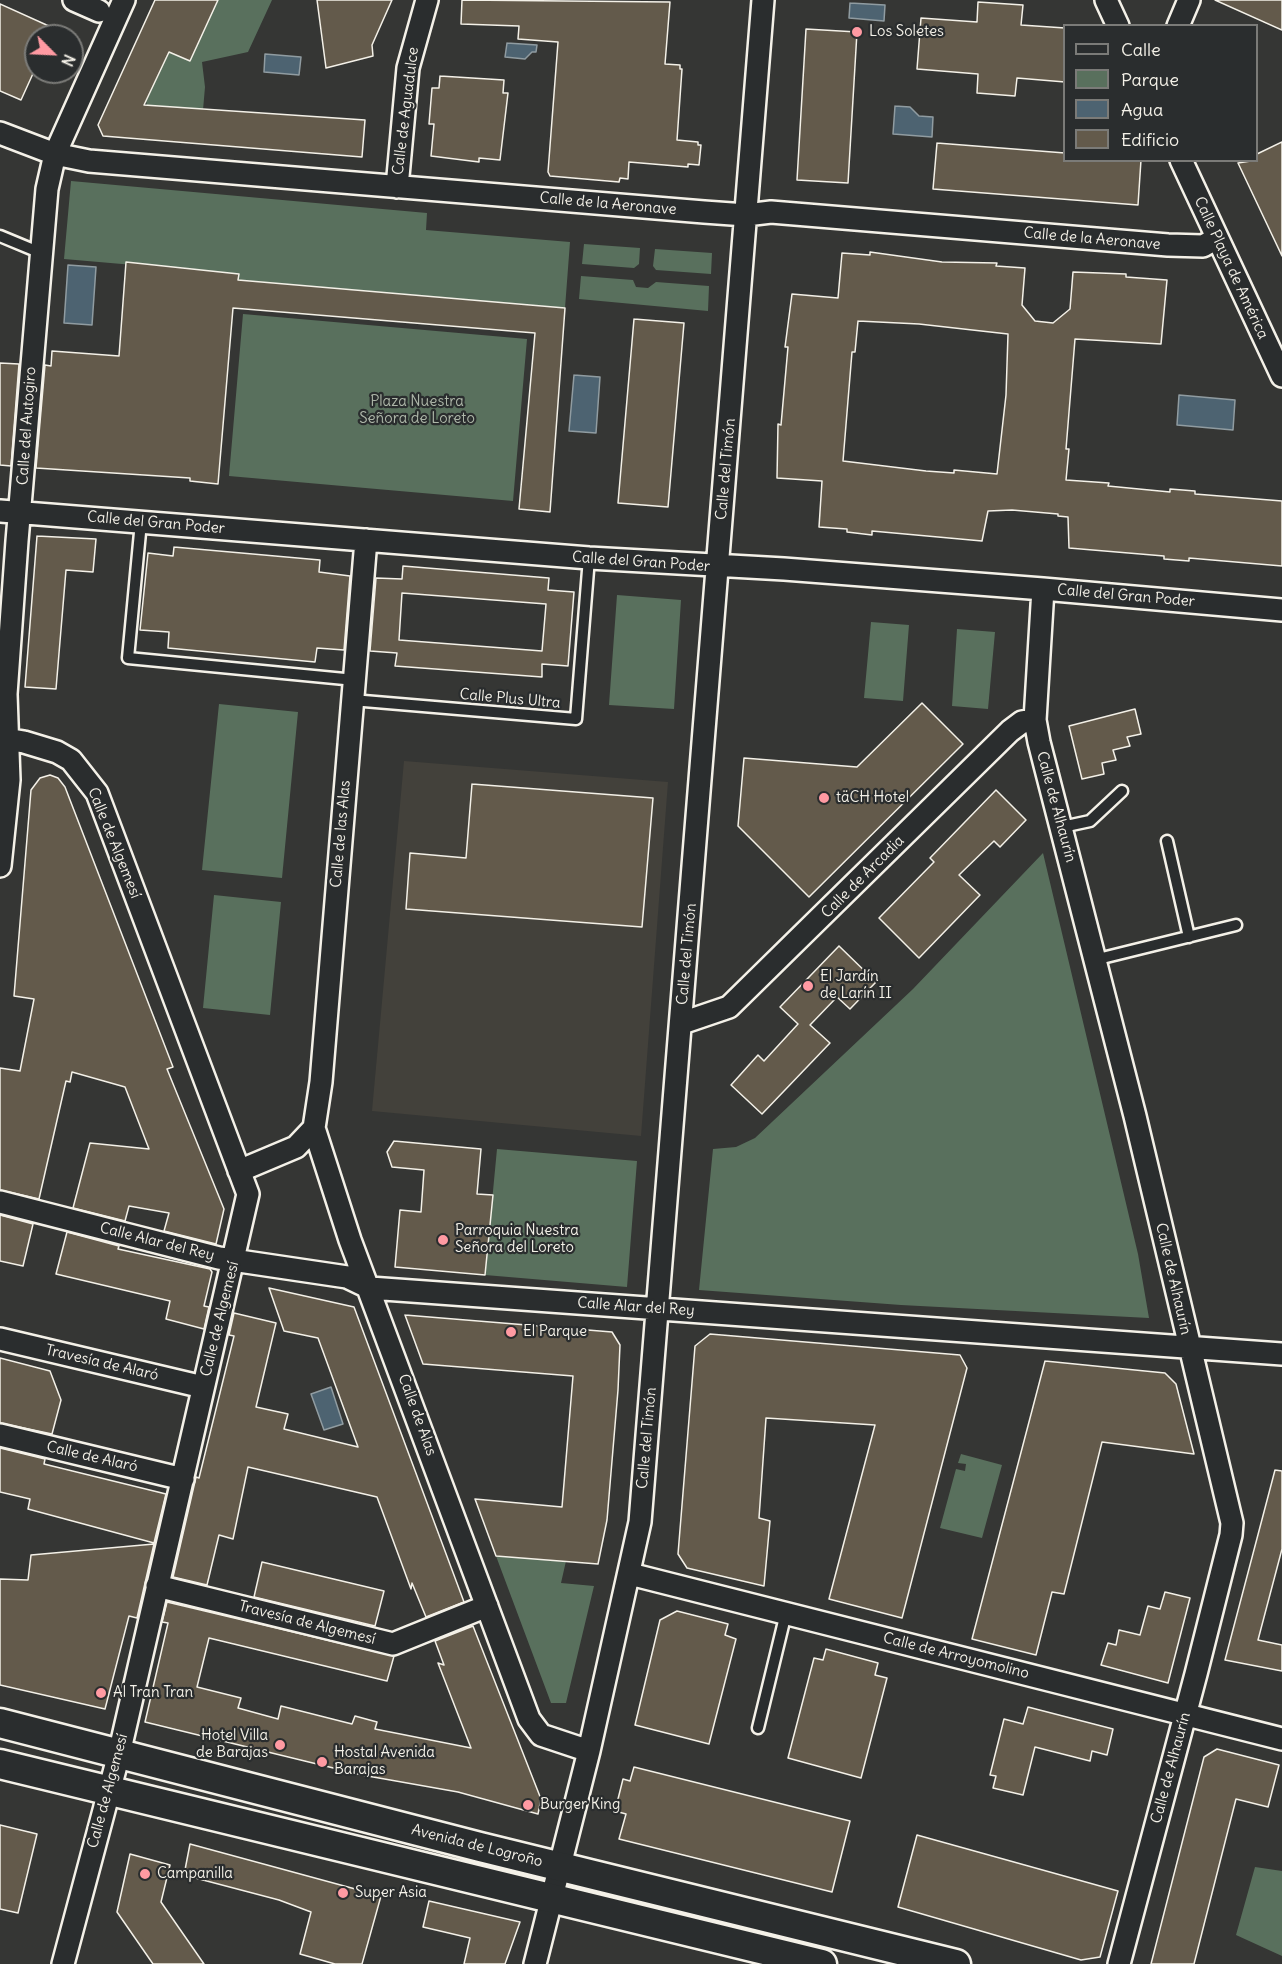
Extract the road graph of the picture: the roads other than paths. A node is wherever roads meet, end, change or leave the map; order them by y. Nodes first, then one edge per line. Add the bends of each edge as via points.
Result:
1 (74, 0) edge
2 (124, 0) edge
3 (427, 0) edge
4 (763, 0) edge
5 (1106, 0) edge
6 (1190, 0) edge
7 (99, 11) dead end
8 (1117, 24) edge
9 (1179, 24) edge
10 (0, 133) edge
11 (55, 154) junction
12 (1182, 162) edge
13 (397, 187) junction
14 (746, 215) junction
15 (0, 236) edge
16 (1217, 238) junction
17 (41, 253) junction
18 (1280, 368) edge
19 (10, 511) edge
20 (141, 522) junction
21 (366, 540) junction
22 (589, 558) junction
23 (718, 567) junction
24 (1043, 589) junction
25 (1282, 610) edge
26 (354, 690) junction
27 (1035, 720) junction
28 (4, 738) edge
29 (1122, 791) dead end
30 (1062, 827) junction
31 (1167, 841) dead end
32 (0, 866) edge
33 (1236, 925) dead end
34 (1189, 937) junction
35 (1094, 960) junction
36 (682, 1023) junction
37 (314, 1128) junction
38 (239, 1171) junction
39 (0, 1202) edge
40 (234, 1261) junction
41 (370, 1288) junction
42 (657, 1309) junction
43 (0, 1339) edge
44 (1188, 1347) junction
45 (1282, 1354) edge
46 (203, 1387) junction
47 (0, 1435) edge
48 (183, 1479) junction
49 (630, 1574) junction
50 (157, 1586) junction
51 (487, 1605) junction
52 (786, 1613) junction
53 (1186, 1713) junction
54 (0, 1723) edge
55 (758, 1728) dead end
56 (1282, 1739) edge
57 (589, 1751) junction
58 (119, 1754) junction
59 (0, 1764) edge
60 (108, 1790) junction
61 (560, 1867) junction
62 (553, 1898) junction
63 (63, 1964) edge
64 (535, 1964) edge
65 (822, 1964) edge
66 (956, 1964) edge
67 (1119, 1964) edge

1 - 7 street
2 - 11 street, Calle del Autogiro
3 - 13 street, Calle de Aguadulce via 408,68
4 - 14 street, Calle del Timón
5 - 8 street
6 - 9 street
10 - 11 street, Calle de la Aeronave
11 - 13 street, Calle de la Aeronave via 89,161
11 - 17 street, Calle del Autogiro via 47,189
12 - 16 street, Calle Playa de América
13 - 14 street, Calle de la Aeronave
14 - 16 street, Calle de la Aeronave via 771,212 1168,245 1203,246
14 - 23 street, Calle del Timón
15 - 17 lane
16 - 18 street, Calle Playa de América
17 - 19 street, Calle del Autogiro
19 - 20 street, Calle del Gran Poder
19 - 28 street, Calle del Autogiro
20 - 21 street, Calle del Gran Poder
20 - 26 lane, Calle Plus Ultra via 128,658
21 - 22 street, Calle del Gran Poder
21 - 26 street, Calle de las Alas
22 - 23 street, Calle del Gran Poder
22 - 26 lane, Calle Plus Ultra via 576,719
23 - 24 street, Calle del Gran Poder
23 - 36 street, Calle del Timón
24 - 25 street, Calle del Gran Poder
24 - 27 street, Calle de Alhaurín
26 - 37 street, Calle de las Alas
27 - 30 street, Calle de Alhaurín
27 - 36 street, Calle de Arcadia via 1022,722 1010,731 729,1007
28 - 32 street, Calle del Autogiro via 9,780
28 - 38 street, Calle de Algemesí via 57,752 71,760 97,793
29 - 30 lane via 1090,821
30 - 35 street, Calle de Alhaurín
31 - 34 lane
33 - 34 lane
34 - 35 lane
35 - 44 street, Calle de Alhaurín via 1136,1116
36 - 42 street, Calle del Timón
37 - 38 street via 296,1147
37 - 41 street, Calle de Alas via 350,1240
38 - 40 street, Calle de Algemesí via 248,1194
39 - 40 street, Calle Alar del Rey
40 - 41 street, Calle Alar del Rey via 347,1277
40 - 46 street, Calle de Algemesí
41 - 42 street, Calle Alar del Rey
41 - 51 street, Calle de Alas
42 - 44 street, Calle Alar del Rey
42 - 49 street, Calle del Timón via 640,1522
43 - 46 street, Travesía de Alaró
44 - 45 street, Calle Alar del Rey
44 - 53 street, Calle de Alhaurín via 1232,1523
46 - 48 street, Calle de Algemesí
47 - 48 street, Calle de Alaró
48 - 50 street, Calle de Algemesí
49 - 52 street, Calle de Arroyomolino
49 - 57 street, Calle del Timón
50 - 51 street, Travesía de Algemesí via 393,1644
50 - 58 street, Calle de Algemesí
51 - 57 street, Calle de Alas via 529,1719 541,1735
52 - 53 street, Calle de Arroyomolino
52 - 55 lane
53 - 56 street, Calle de Arroyomolino
53 - 67 street, Calle de Alhaurín
54 - 58 main road, Avenida de Logroño
57 - 61 street, Calle del Timón
58 - 60 street, Calle de Algemesí
58 - 61 main road, Avenida de Logroño
59 - 60 main road
60 - 62 main road
60 - 63 street, Calle de Algemesí
61 - 62 street, Calle del Timón
61 - 66 main road, Avenida de Logroño
62 - 64 street, Calle del Timón
62 - 65 main road

